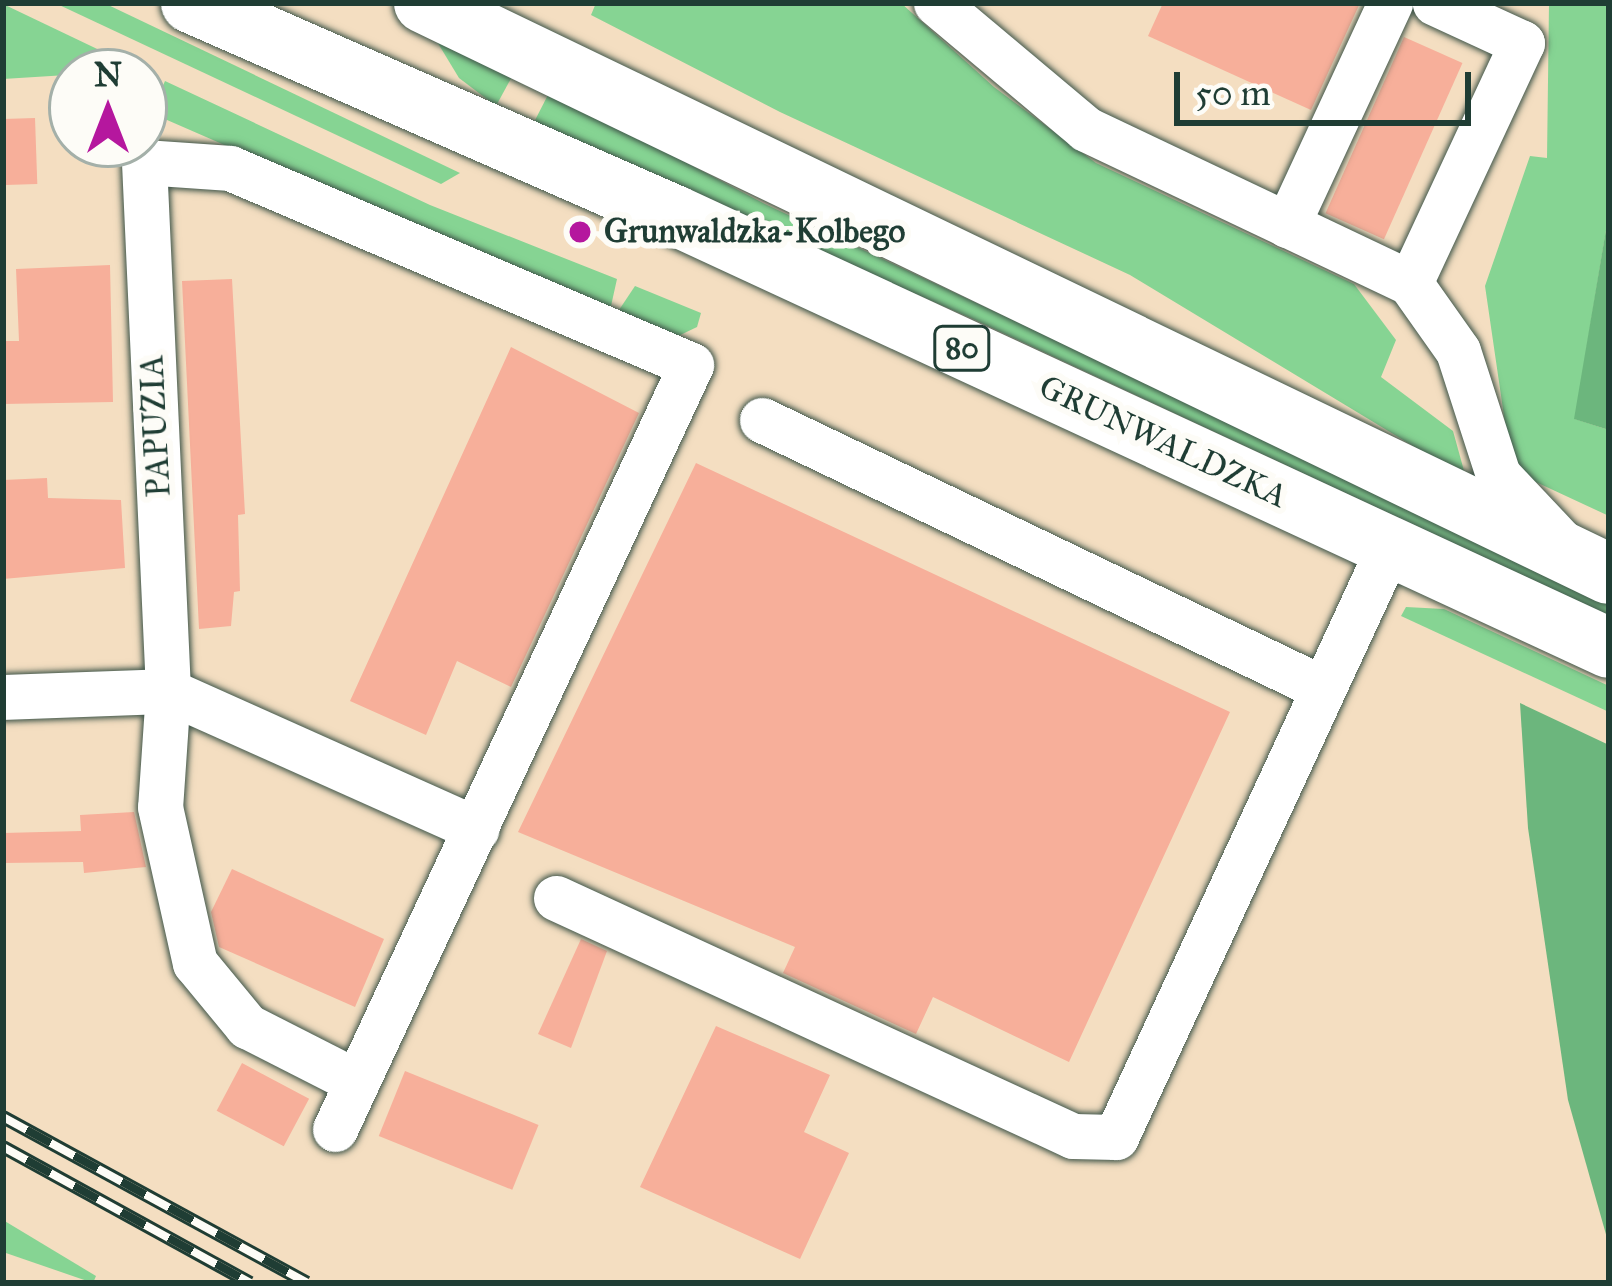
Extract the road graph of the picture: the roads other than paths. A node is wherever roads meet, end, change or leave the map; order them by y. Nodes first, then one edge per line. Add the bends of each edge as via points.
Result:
1 (191, 3) edge
2 (405, 3) edge
3 (424, 3) edge
4 (936, 3) edge
5 (1390, 3) edge
6 (1435, 3) edge
7 (367, 81) junction
8 (1288, 225) junction
9 (1410, 283) junction
10 (762, 421) dead end
11 (1390, 547) junction
12 (1593, 567) edge
13 (1609, 648) edge
14 (1322, 688) junction
15 (169, 691) junction
16 (3, 697) edge
17 (476, 829) junction
18 (556, 898) dead end
19 (357, 1082) junction
20 (335, 1129) dead end

1 - 7 main road, GRUNWALDZKA / 80
2 - 7 main road
3 - 12 main road, 80
4 - 8 street via 1086,129
5 - 8 street
6 - 9 street via 1522,43
7 - 11 main road, GRUNWALDZKA / 80 via 674,214
8 - 9 street
9 - 12 street via 1458,351 1498,475
10 - 14 street
11 - 13 main road, GRUNWALDZKA / 80
11 - 14 street
14 - 18 street via 1116,1137 1073,1136
15 - 16 street
15 - 17 street
15 - 17 street, PAPUZIA via 144,162 230,168 691,365
15 - 19 street, PAPUZIA via 160,807 196,963 247,1026
17 - 19 street
19 - 20 street

